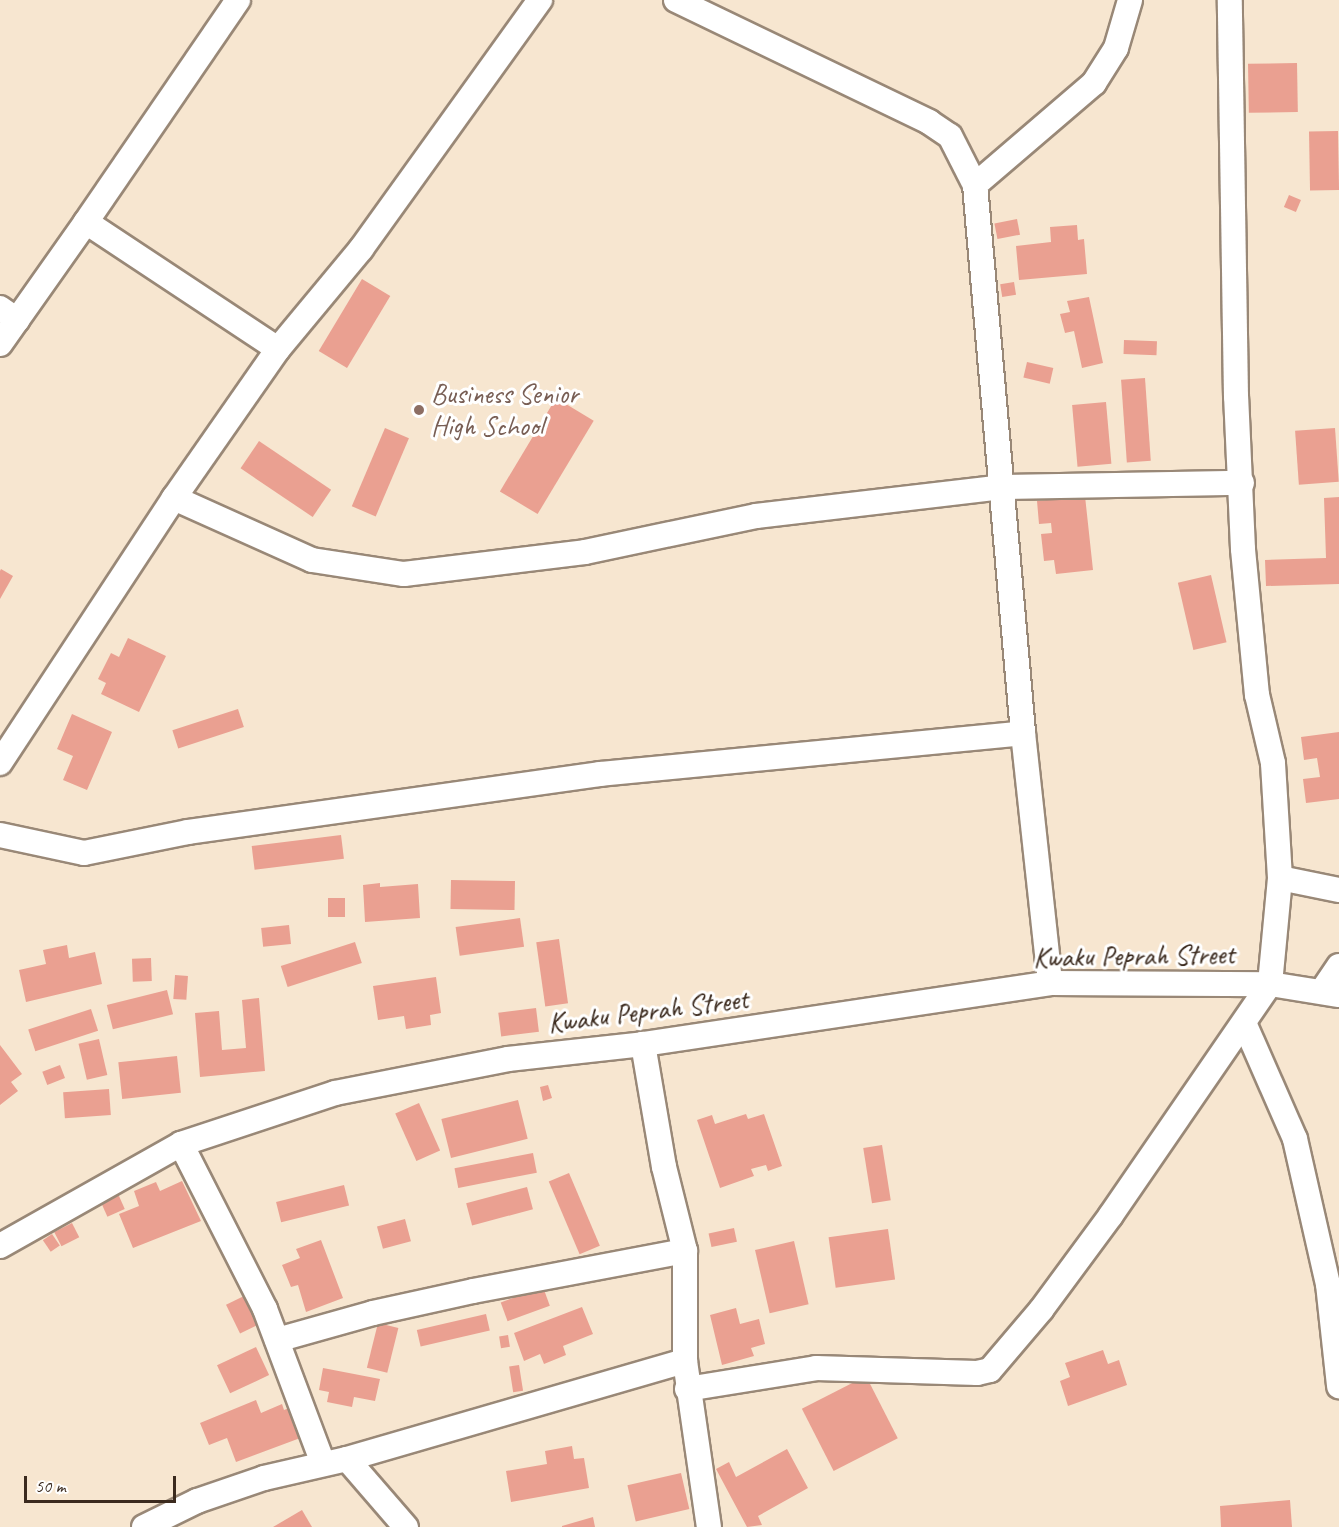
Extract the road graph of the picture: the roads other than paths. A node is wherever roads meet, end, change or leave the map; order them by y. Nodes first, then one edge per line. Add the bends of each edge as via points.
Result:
1 (238, 0) edge
2 (540, 0) edge
3 (676, 0) edge
4 (1130, 0) edge
5 (1230, 0) edge
6 (975, 185) junction
7 (86, 222) junction
8 (9, 314) edge
9 (0, 344) edge
10 (279, 349) junction
11 (1242, 483) junction
12 (1004, 488) junction
13 (174, 498) junction
14 (1023, 733) junction
15 (0, 763) edge
16 (0, 835) edge
17 (1280, 878) junction
18 (1339, 891) edge
19 (1339, 966) edge
20 (1050, 983) junction
21 (1270, 984) junction
22 (1330, 993) edge
23 (1245, 1025) junction
24 (643, 1044) junction
25 (181, 1144) junction
26 (0, 1246) edge
27 (685, 1251) junction
28 (277, 1341) junction
29 (685, 1361) junction
30 (1339, 1386) edge
31 (687, 1389) junction
32 (347, 1459) junction
33 (323, 1463) junction
34 (144, 1527) edge
35 (406, 1527) edge
36 (708, 1527) edge

1 - 7 street
2 - 10 street via 361,249
3 - 6 street via 929,122 950,136
4 - 6 street via 1116,48 1094,83
5 - 11 street via 1236,385
6 - 12 street
7 - 8 street
7 - 10 street
8 - 9 street
10 - 13 street
11 - 12 street
11 - 17 street via 1243,549 1257,694 1273,763
12 - 13 street via 756,516 585,552 404,574 312,560
12 - 14 street
13 - 15 street
14 - 16 street via 600,774 189,832 84,853
14 - 20 street
17 - 18 street
17 - 21 street
19 - 22 street
20 - 21 street, Kwaku Peprah Street
20 - 24 street, Kwaku Peprah Street
21 - 22 street, Kwaku Peprah Street
21 - 23 street
23 - 30 street via 1295,1139 1328,1284
23 - 31 street via 1041,1310 990,1370 976,1374 816,1368
24 - 25 street, Kwaku Peprah Street via 508,1059 335,1093
24 - 27 street via 664,1167
25 - 26 street, Kwaku Peprah Street
25 - 28 street via 265,1309
27 - 28 street via 472,1291 373,1313
27 - 29 street
28 - 33 street
29 - 31 street
29 - 32 street
31 - 36 street
32 - 33 street
32 - 35 street
33 - 34 street via 197,1501

